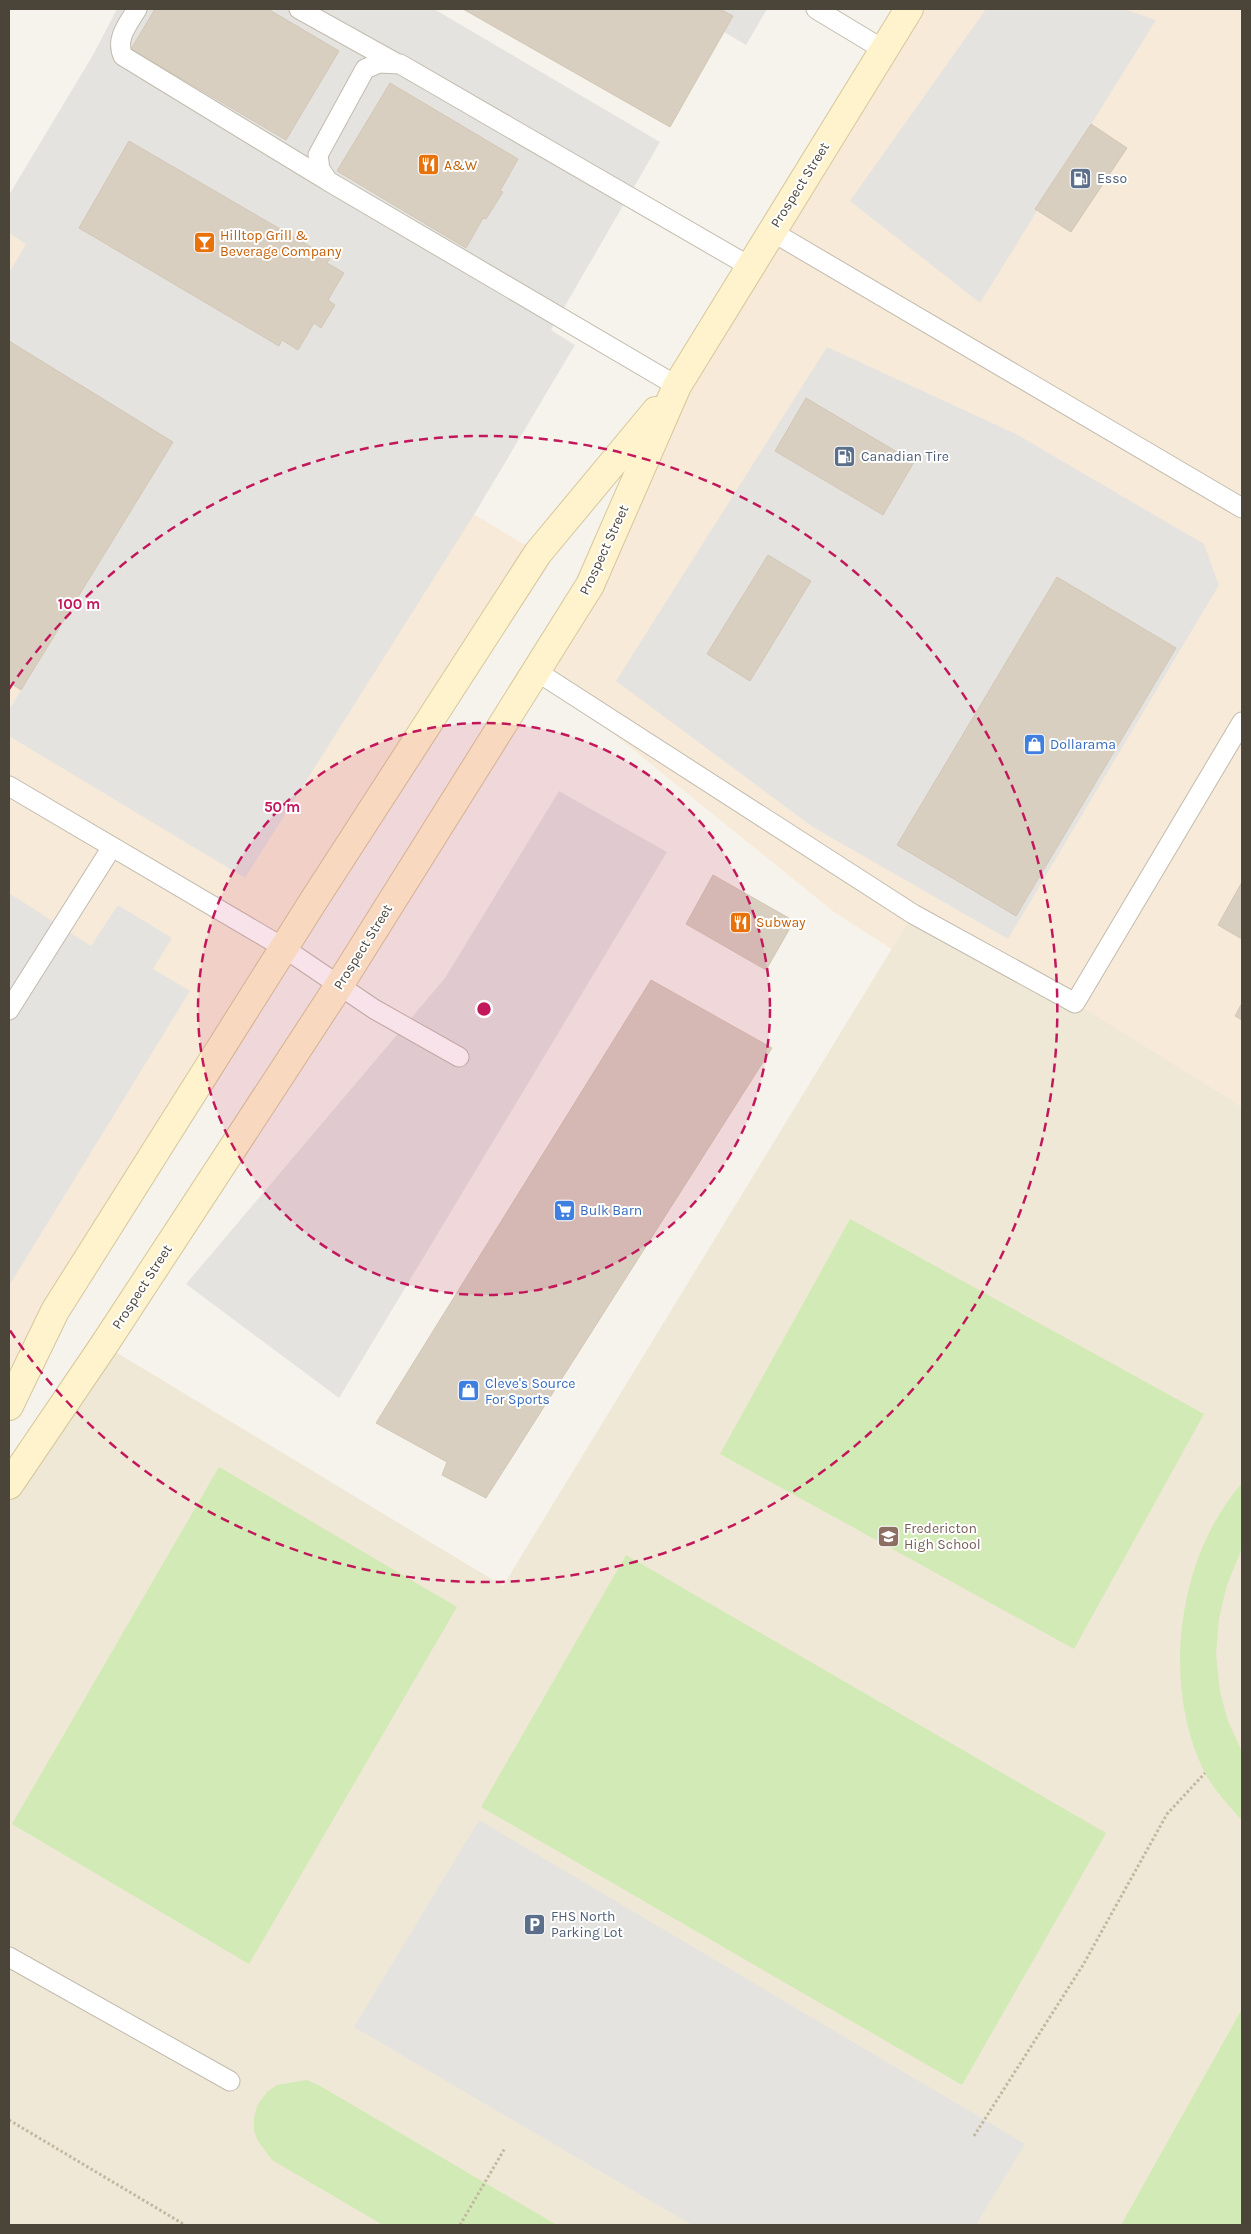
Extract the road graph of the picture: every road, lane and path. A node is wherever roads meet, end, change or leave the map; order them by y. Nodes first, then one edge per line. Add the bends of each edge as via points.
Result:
1 (137, 9) edge
2 (299, 9) edge
3 (816, 9) edge
4 (913, 12) edge
5 (884, 50) junction
6 (400, 64) junction
7 (328, 181) junction
8 (771, 231) junction
9 (749, 266) junction
10 (676, 386) junction
11 (1242, 508) edge
12 (536, 671) junction
13 (1242, 722) edge
14 (9, 786) edge
15 (112, 847) junction
16 (284, 948) junction
17 (340, 984) junction
18 (9, 1010) edge
19 (459, 1057) dead end
20 (9, 1406) edge
21 (9, 1485) edge
22 (1205, 1773) dead end
23 (9, 1957) edge
24 (230, 2081) dead end
25 (9, 2120) edge
26 (974, 2136) dead end
27 (505, 2148) dead end
28 (185, 2225) edge
29 (460, 2225) edge

1 - 7 lane via 121,37 119,48 123,56
2 - 6 lane
3 - 5 lane
4 - 5 main road, Prospect Street
5 - 8 main road, Prospect Street
6 - 7 lane via 379,63 365,69 318,156 320,169
6 - 9 lane
7 - 10 lane
8 - 9 main road, Prospect Street
8 - 11 lane
9 - 10 main road, Prospect Street
10 - 12 main road, Prospect Street via 590,585
10 - 16 main road, Prospect Street via 538,553
12 - 13 lane via 913,914 1075,1003
12 - 17 main road, Prospect Street
14 - 15 lane
15 - 16 lane
15 - 18 lane
16 - 17 lane
16 - 20 main road, Prospect Street via 55,1311
17 - 19 lane via 374,1009
17 - 21 main road, Prospect Street
22 - 26 path via 1167,1814 1083,1965
23 - 24 lane
25 - 28 path
27 - 29 path

